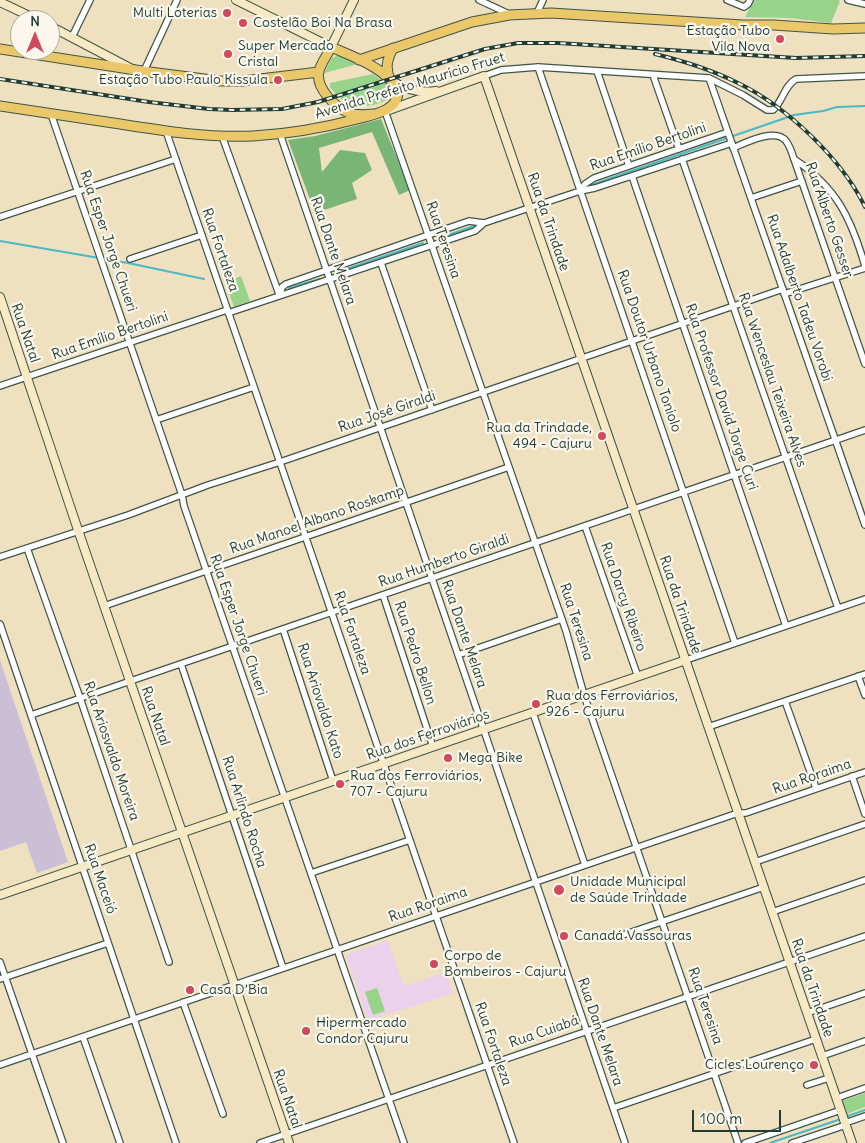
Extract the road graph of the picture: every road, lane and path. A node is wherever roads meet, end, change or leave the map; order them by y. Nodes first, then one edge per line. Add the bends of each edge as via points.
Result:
1 (90, 0) edge
2 (177, 0) edge
3 (236, 0) edge
4 (354, 0) edge
5 (479, 0) edge
6 (543, 0) edge
7 (727, 0) edge
8 (750, 0) edge
9 (848, 0) edge
10 (0, 1) edge
11 (865, 4) edge
12 (18, 10) edge
13 (537, 13) junction
14 (509, 15) junction
15 (865, 28) edge
16 (60, 31) edge
17 (72, 37) junction
18 (331, 47) junction
19 (393, 48) junction
20 (0, 49) edge
21 (360, 60) junction
22 (538, 67) junction
23 (132, 69) junction
24 (144, 71) junction
25 (597, 71) junction
26 (319, 72) junction
27 (653, 74) junction
28 (484, 76) junction
29 (865, 76) edge
30 (709, 78) junction
31 (390, 80) junction
32 (450, 88) junction
33 (0, 106) edge
34 (384, 111) junction
35 (51, 114) junction
36 (373, 114) junction
37 (166, 131) junction
38 (728, 132) junction
39 (280, 134) junction
40 (222, 136) junction
41 (786, 141) joint
42 (732, 145) junction
43 (679, 149) junction
44 (176, 159) junction
45 (682, 159) junction
46 (794, 159) junction
47 (629, 166) junction
48 (632, 176) junction
49 (802, 181) junction
50 (580, 190) junction
51 (78, 192) junction
52 (751, 198) junction
53 (530, 208) junction
54 (0, 217) edge
55 (484, 223) junction
56 (202, 235) junction
57 (428, 235) junction
58 (432, 246) junction
59 (130, 259) dead end
60 (381, 263) junction
61 (865, 267) edge
62 (326, 270) junction
63 (836, 278) junction
64 (330, 280) junction
65 (783, 291) junction
66 (280, 295) junction
67 (0, 297) edge
68 (733, 306) junction
69 (228, 311) junction
70 (682, 323) junction
71 (632, 341) junction
72 (130, 343) junction
73 (581, 358) junction
74 (865, 364) edge
75 (27, 377) junction
76 (0, 386) edge
77 (254, 387) junction
78 (483, 392) junction
79 (432, 410) junction
80 (156, 420) junction
81 (380, 427) junction
82 (865, 430) edge
83 (836, 440) junction
84 (786, 458) junction
85 (280, 462) junction
86 (509, 468) junction
87 (734, 475) junction
88 (684, 492) junction
89 (182, 495) junction
90 (406, 503) junction
91 (634, 509) junction
92 (865, 525) edge
93 (585, 526) junction
94 (78, 530) junction
95 (306, 537) junction
96 (536, 543) junction
97 (27, 548) junction
98 (0, 557) edge
99 (207, 571) junction
100 (432, 578) junction
101 (383, 595) junction
102 (865, 599) edge
103 (104, 606) junction
104 (838, 608) junction
105 (332, 612) junction
106 (562, 619) junction
107 (0, 624) edge
108 (786, 626) junction
109 (283, 629) junction
110 (735, 643) junction
111 (232, 646) junction
112 (458, 655) junction
113 (686, 660) junction
114 (181, 664) junction
115 (865, 674) edge
116 (858, 676) junction
117 (638, 677) junction
118 (130, 681) junction
119 (584, 695) junction
120 (865, 696) edge
121 (80, 698) junction
122 (785, 701) junction
123 (533, 713) junction
124 (31, 715) junction
125 (708, 727) junction
126 (483, 730) junction
127 (433, 747) junction
128 (384, 764) junction
129 (865, 772) edge
130 (852, 776) junction
131 (332, 781) junction
132 (816, 788) junction
133 (285, 797) junction
134 (738, 812) junction
135 (865, 814) edge
136 (232, 816) junction
137 (865, 824) edge
138 (182, 832) junction
139 (410, 840) junction
140 (637, 847) junction
141 (132, 850) junction
142 (755, 862) junction
143 (585, 865) junction
144 (82, 867) junction
145 (311, 873) junction
146 (865, 880) edge
147 (535, 882) junction
148 (764, 887) junction
149 (0, 895) edge
150 (772, 912) junction
151 (436, 916) junction
152 (662, 921) junction
153 (865, 936) edge
154 (614, 938) dead end
155 (108, 943) junction
156 (337, 950) junction
157 (0, 962) edge
158 (170, 962) dead end
159 (790, 962) junction
160 (282, 968) junction
161 (3, 978) edge
162 (235, 985) junction
163 (865, 993) edge
164 (688, 996) junction
165 (183, 1002) junction
166 (807, 1013) junction
167 (134, 1019) junction
168 (586, 1031) junction
169 (83, 1037) junction
170 (816, 1038) junction
171 (865, 1041) edge
172 (32, 1054) junction
173 (822, 1056) junction
174 (0, 1065) edge
175 (487, 1065) junction
176 (714, 1073) junction
177 (830, 1078) junction
178 (807, 1085) dead end
179 (865, 1088) edge
180 (837, 1098) junction
181 (389, 1099) junction
182 (613, 1108) junction
183 (841, 1110) junction
184 (223, 1114) dead end
185 (865, 1116) edge
186 (845, 1124) junction
187 (286, 1134) junction
188 (804, 1141) edge
189 (63, 1143) edge
190 (120, 1143) edge
191 (176, 1143) edge
192 (260, 1143) edge
193 (289, 1143) edge
194 (404, 1143) edge
195 (514, 1143) edge
196 (625, 1143) edge
197 (738, 1143) edge
198 (745, 1143) edge
199 (792, 1143) edge
200 (852, 1143) edge

1 - 17 street
2 - 24 street
3 - 18 street
4 - 18 street
5 - 14 street
6 - 13 street
7 - 8 street via 744,7
9 - 11 street
10 - 12 street
13 - 14 main road
13 - 15 main road via 743,25
14 - 19 main road via 472,22
16 - 17 street
17 - 23 street
18 - 21 main road
18 - 26 main road
19 - 21 main road
19 - 31 main road via 386,67
20 - 23 main road
21 - 31 main road
22 - 25 street, Avenida Prefeito Maurício Fruet
22 - 28 street, Avenida Prefeito Maurício Fruet via 502,70
22 - 50 street, Rua Doutor Urbano Toniolo
23 - 24 main road
24 - 26 main road via 238,81
25 - 27 street, Avenida Prefeito Maurício Fruet
25 - 47 street
26 - 36 main road via 321,86 336,104 351,113
27 - 30 street, Avenida Prefeito Maurício Fruet
27 - 43 street
28 - 32 street, Avenida Prefeito Maurício Fruet
28 - 53 street, Rua da Trindade
29 - 30 street via 796,79 789,83 773,110 767,110
30 - 38 street, Rua Adalberto Tadeu Vorobi
31 - 32 street via 415,91
31 - 34 main road via 397,88 398,96
32 - 34 street, Avenida Prefeito Maurício Fruet
33 - 35 main road, Avenida Prefeito Maurício Fruet
34 - 36 main road, Avenida Prefeito Maurício Fruet
34 - 57 street, Rua Teresina
35 - 37 main road, Avenida Prefeito Maurício Fruet
35 - 51 street, Rua Esper Jorge Chueri
36 - 39 main road, Avenida Prefeito Maurício Fruet via 321,128
37 - 40 main road, Avenida Prefeito Maurício Fruet
37 - 44 street, Rua Fortaleza
38 - 42 street, Rua Adalberto Tadeu Vorobi
38 - 43 street, Rua Emílio Bertolini
39 - 40 main road, Avenida Prefeito Maurício Fruet
39 - 62 street, Rua Dante Melara
40 - 66 street
41 - 42 street, Rua Emílio Bertolini via 770,135
41 - 46 street, Rua Alberto Gesser
42 - 45 street, Rua Emílio Bertolini
42 - 52 street, Rua Adalberto Tadeu Vorobi
43 - 47 street, Rua Emílio Bertolini
44 - 51 street
44 - 56 street, Rua Fortaleza
45 - 48 street, Rua Emílio Bertolini
45 - 68 street, Rua Wenceslau Teixeira Alves
46 - 49 street, Rua Alberto Gesser
46 - 61 street via 818,179 842,207 853,228
47 - 50 street, Rua Emílio Bertolini via 588,181
48 - 50 street, Rua Emílio Bertolini
48 - 70 street, Rua Professor David Jorge Curi
49 - 52 street
49 - 63 street, Rua Alberto Gesser
50 - 53 street, Rua Emílio Bertolini
50 - 71 street, Rua Doutor Urbano Toniolo
51 - 54 street
51 - 72 street, Rua Esper Jorge Chueri
52 - 65 street, Rua Adalberto Tadeu Vorobi
53 - 55 street, Rua Emílio Bertolini
53 - 73 street, Rua da Trindade
55 - 57 street, Rua Emílio Bertolini via 469,222
55 - 58 street, Rua Emílio Bertolini via 475,231
56 - 59 street
56 - 69 street, Rua Fortaleza
57 - 58 street, Rua Teresina
57 - 62 street, Rua Emílio Bertolini
58 - 60 street, Rua Emílio Bertolini
58 - 78 street, Rua Teresina
60 - 64 street, Rua Emílio Bertolini
60 - 79 street
61 - 63 street, Rua José Giraldi
62 - 64 street, Rua Dante Melara
62 - 66 street, Rua Emílio Bertolini via 286,284
63 - 65 street, Rua José Giraldi
63 - 74 street, Rua Alberto Gesser
64 - 66 street, Rua Emílio Bertolini
64 - 81 street, Rua Dante Melara
65 - 68 street, Rua José Giraldi
65 - 83 street, Rua Adalberto Tadeu Vorobi
66 - 69 street, Rua Emílio Bertolini
67 - 75 street, Rua Natal
68 - 70 street, Rua José Giraldi
68 - 84 street, Rua Wenceslau Teixeira Alves
69 - 72 street, Rua Emílio Bertolini
69 - 77 street, Rua Fortaleza
70 - 71 street, Rua José Giraldi
70 - 87 street, Rua Professor David Jorge Curi
71 - 73 street, Rua José Giraldi
71 - 88 street, Rua Doutor Urbano Toniolo
72 - 75 street, Rua Emílio Bertolini
72 - 80 street, Rua Esper Jorge Chueri
73 - 78 street, Rua José Giraldi
73 - 91 street, Rua da Trindade
75 - 76 street, Rua Emílio Bertolini
75 - 94 street, Rua Natal
77 - 80 street
77 - 85 street, Rua Fortaleza
78 - 79 street, Rua José Giraldi
78 - 86 street, Rua Teresina
79 - 81 street, Rua José Giraldi
80 - 89 street, Rua Esper Jorge Chueri
81 - 85 street, Rua José Giraldi
81 - 90 street, Rua Dante Melara
82 - 83 street, Rua Humberto Giraldi
83 - 84 street, Rua Humberto Giraldi
83 - 92 street, Rua Adalberto Tadeu Vorobi
84 - 87 street, Rua Humberto Giraldi
84 - 104 street, Rua Wenceslau Teixeira Alves
85 - 89 street, Rua José Giraldi
85 - 95 street, Rua Fortaleza
86 - 90 street, Rua Manoel Albano Roskamp
86 - 96 street, Rua Teresina
87 - 88 street, Rua Humberto Giraldi
87 - 108 street, Rua Professor David Jorge Curi
88 - 91 street, Rua Humberto Giraldi
88 - 110 street, Rua Doutor Urbano Toniolo
89 - 94 street, Rua José Giraldi
89 - 99 street, Rua Esper Jorge Chueri
90 - 95 street, Rua Manoel Albano Roskamp
90 - 100 street, Rua Dante Melara
91 - 93 street, Rua Humberto Giraldi
91 - 113 street, Rua da Trindade
93 - 96 street, Rua Humberto Giraldi
93 - 117 street, Rua Darcy Ribeiro
94 - 97 street, Rua José Giraldi
94 - 103 street, Rua Natal
95 - 99 street, Rua Manoel Albano Roskamp
95 - 105 street, Rua Fortaleza
96 - 100 street, Rua Humberto Giraldi
96 - 106 street, Rua Teresina
97 - 98 street, Rua José Giraldi
97 - 121 street, Rua Ariosvaldo Moreira
99 - 103 street, Rua Manoel Albano Roskamp
99 - 111 street, Rua Esper Jorge Chueri
100 - 101 street, Rua Humberto Giraldi
100 - 112 street, Rua Dante Melara
101 - 105 street, Rua Humberto Giraldi
101 - 127 street, Rua Pedro Bellon
102 - 104 street, Rua dos Ferroviários
103 - 118 street, Rua Natal
104 - 108 street, Rua dos Ferroviários
105 - 109 street, Rua Humberto Giraldi
105 - 128 street, Rua Fortaleza
106 - 112 street
106 - 119 street, Rua Teresina
107 - 124 street, Rua Maceió
108 - 110 street, Rua dos Ferroviários
109 - 111 street, Rua Humberto Giraldi
109 - 131 street, Rua Ariovaldo Kato
110 - 113 street, Rua dos Ferroviários
111 - 114 street, Rua Humberto Giraldi
111 - 133 street, Rua Esper Jorge Chueri
112 - 126 street, Rua Dante Melara
113 - 117 street, Rua dos Ferroviários
113 - 125 street, Rua da Trindade
114 - 118 street, Rua Humberto Giraldi
114 - 136 street, Rua Arlindo Rocha
115 - 116 street
116 - 120 street
116 - 122 street
117 - 119 street, Rua dos Ferroviários
118 - 121 street, Rua Humberto Giraldi
118 - 138 street, Rua Natal
119 - 123 street, Rua dos Ferroviários
119 - 140 street, Rua Teresina
121 - 124 street, Rua Humberto Giraldi
121 - 141 street, Rua Ariosvaldo Moreira
122 - 125 street
122 - 132 street
123 - 126 street, Rua dos Ferroviários
123 - 143 street
124 - 144 street, Rua Maceió
125 - 134 street, Rua da Trindade
126 - 127 street, Rua dos Ferroviários
126 - 147 street, Rua Dante Melara
127 - 128 street, Rua dos Ferroviários
128 - 131 street, Rua dos Ferroviários
128 - 139 street, Rua Fortaleza
129 - 130 street, Rua Roraima
130 - 132 street, Rua Roraima
130 - 135 street
131 - 133 street, Rua dos Ferroviários
132 - 134 street, Rua Roraima via 746,813
133 - 136 street, Rua dos Ferroviários
133 - 145 street, Rua Esper Jorge Chueri
134 - 140 street, Rua Roraima
134 - 142 street, Rua da Trindade
136 - 138 street, Rua dos Ferroviários
136 - 160 street, Rua Arlindo Rocha
137 - 142 street
138 - 141 street, Rua dos Ferroviários
138 - 162 street, Rua Natal
139 - 145 street
139 - 151 street, Rua Fortaleza
140 - 143 street, Rua Roraima
140 - 152 street, Rua Teresina
141 - 144 street, Rua dos Ferroviários
141 - 158 street, Rua Ariosvaldo Moreira
142 - 148 street, Rua da Trindade
143 - 147 street, Rua Roraima
144 - 149 street, Rua dos Ferroviários
144 - 155 street, Rua Maceió
145 - 156 street, Rua Esper Jorge Chueri
146 - 150 street
147 - 151 street, Rua Roraima
147 - 168 street, Rua Dante Melara
148 - 150 street, Rua da Trindade
148 - 152 street
150 - 159 street, Rua da Trindade
151 - 156 street, Rua Roraima
151 - 175 street, Rua Fortaleza
152 - 154 street
152 - 164 street, Rua Teresina
153 - 159 street, Rua Cuiabá
155 - 161 street
155 - 167 street, Rua Maceió
156 - 160 street, Rua Roraima
156 - 181 street, Rua Esper Jorge Chueri
157 - 161 street
159 - 164 street, Rua Cuiabá
159 - 166 street, Rua da Trindade
160 - 162 street, Rua Roraima
161 - 172 street
162 - 165 street, Rua Roraima
162 - 187 street, Rua Natal
163 - 166 street
164 - 168 street, Rua Cuiabá
164 - 176 street, Rua Teresina
165 - 167 street, Rua Roraima
165 - 184 street
166 - 170 street, Rua da Trindade
167 - 169 street, Rua Roraima
167 - 191 street, Rua Maceió
168 - 175 street, Rua Cuiabá
168 - 182 street, Rua Dante Melara
169 - 172 street, Rua Roraima
169 - 190 street
170 - 173 street, Rua da Trindade
170 - 176 street
171 - 173 street
172 - 174 street, Rua Roraima
172 - 189 street
173 - 177 street, Rua da Trindade
175 - 181 street, Rua Cuiabá
175 - 195 street, Rua Fortaleza
176 - 182 street
176 - 197 street, Rua Teresina
177 - 178 street
177 - 180 street, Rua da Trindade
179 - 180 street
180 - 183 street, Rua da Trindade
181 - 187 street, Rua Cuiabá
181 - 194 street, Rua Esper Jorge Chueri
182 - 196 street, Rua Dante Melara
183 - 186 street, Rua da Trindade
183 - 198 street
185 - 186 street
186 - 188 street
186 - 200 street, Rua da Trindade
187 - 192 street, Rua Cuiabá
187 - 193 street, Rua Natal
188 - 199 street

